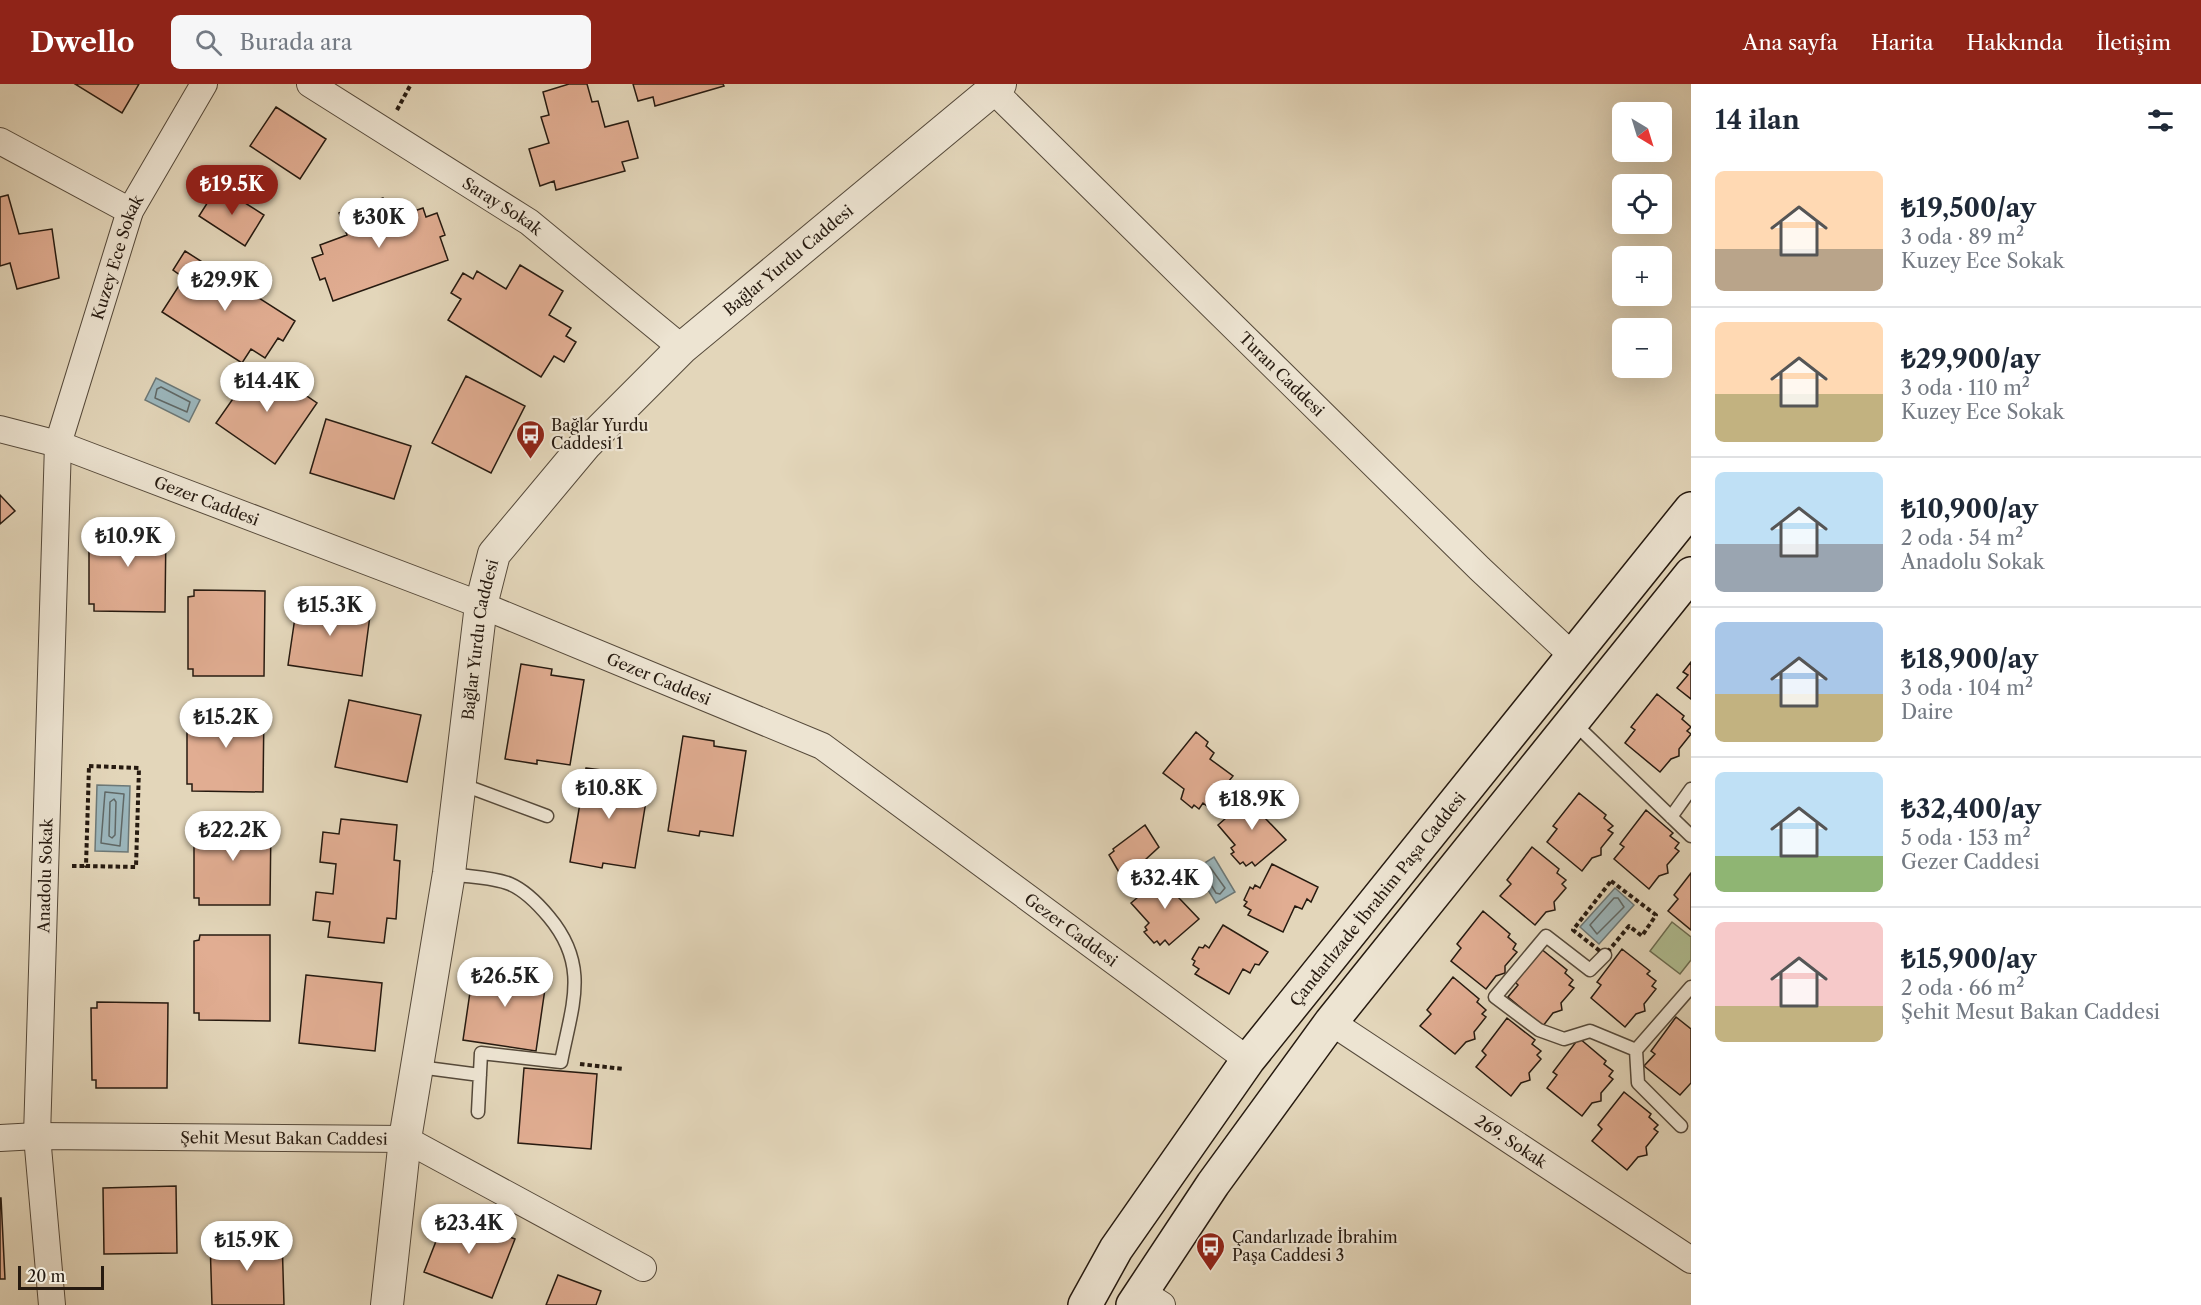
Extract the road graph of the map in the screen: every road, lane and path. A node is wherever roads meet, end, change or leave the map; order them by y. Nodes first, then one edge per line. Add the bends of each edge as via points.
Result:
1 (204, 84) edge
2 (310, 84) edge
3 (997, 87) edge
4 (0, 141) edge
5 (130, 210) junction
6 (682, 348) junction
7 (0, 429) edge
8 (58, 444) junction
9 (1691, 509) edge
10 (1691, 574) edge
11 (481, 605) junction
12 (1574, 657) junction
13 (1574, 723) junction
14 (89, 766) joint
15 (461, 784) junction
16 (1691, 789) edge
17 (547, 816) dead end
18 (1671, 816) junction
19 (1691, 836) edge
20 (449, 873) junction
21 (1605, 955) junction
22 (1691, 987) edge
23 (1331, 1022) junction
24 (1636, 1050) junction
25 (1248, 1060) junction
26 (561, 1062) junction
27 (418, 1067) junction
28 (623, 1069) dead end
29 (480, 1075) junction
30 (478, 1112) dead end
31 (1681, 1126) dead end
32 (37, 1136) junction
33 (0, 1138) edge
34 (405, 1139) junction
35 (1691, 1260) edge
36 (643, 1268) dead end
37 (1145, 1300) edge
38 (52, 1305) edge
39 (387, 1305) edge
40 (1085, 1305) edge

1 - 5 street, Kuzey Ece Sokak
2 - 6 street, Saray Sokak via 529,222
3 - 6 street, Bağlar Yurdu Caddesi
3 - 12 street, Turan Caddesi via 1480,569
4 - 5 street
5 - 8 street, Kuzey Ece Sokak
6 - 11 street, Bağlar Yurdu Caddesi via 585,445 494,554
7 - 8 street, Gezer Caddesi
8 - 11 street, Gezer Caddesi
8 - 32 street, Anadolu Sokak
9 - 12 main road, Çandarlızade İbrahim Paşa Caddesi
10 - 13 main road
11 - 15 street, Bağlar Yurdu Caddesi
11 - 25 street, Gezer Caddesi via 822,746
12 - 25 main road, Çandarlızade İbrahim Paşa Caddesi
13 - 18 lane
13 - 23 main road
14 - 14 path via 139,768 136,867 86,866
15 - 17 lane
15 - 20 street, Bağlar Yurdu Caddesi
16 - 18 lane
18 - 19 lane
20 - 26 lane via 510,884 540,906 560,931 573,958 575,987
20 - 27 street, Bağlar Yurdu Caddesi
21 - 21 path via 1629,926 1642,936 1656,915 1611,882 1573,930
21 - 24 lane via 1590,970 1546,936 1495,997 1539,1030 1564,1039 1590,1031
22 - 24 lane
23 - 35 street, 269. Sokak
23 - 37 main road via 1213,1184
24 - 31 lane via 1638,1083
25 - 40 main road, Çandarlızade İbrahim Paşa Caddesi via 1116,1249
26 - 28 path
26 - 29 lane via 481,1053
27 - 29 lane
27 - 34 street, Bağlar Yurdu Caddesi
29 - 30 lane
32 - 33 street, Şehit Mesut Bakan Caddesi
32 - 34 street, Şehit Mesut Bakan Caddesi
32 - 38 street, Anadolu Sokak
34 - 36 street, Şehit Mesut Bakan Caddesi
34 - 39 street, Bağlar Yurdu Caddesi

